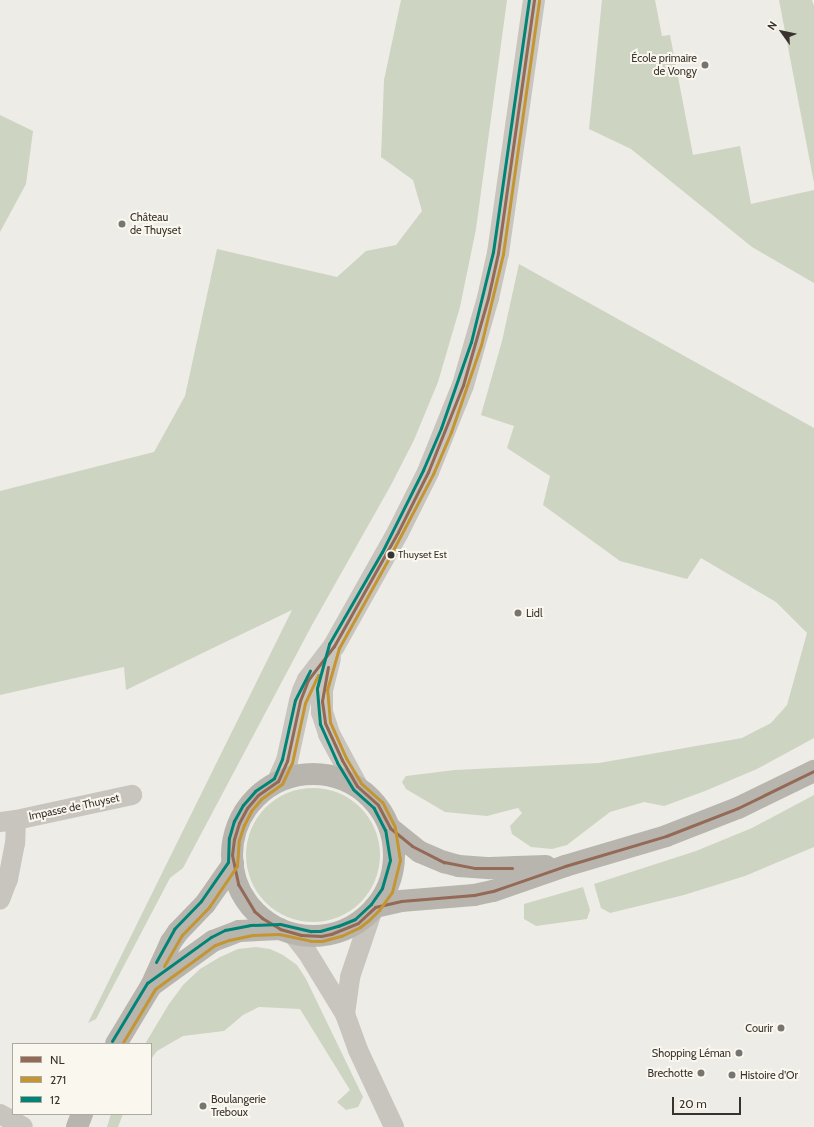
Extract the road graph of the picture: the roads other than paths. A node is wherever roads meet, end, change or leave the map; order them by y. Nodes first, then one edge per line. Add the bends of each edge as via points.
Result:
1 (534, 0) edge
2 (334, 646) junction
3 (814, 771) edge
4 (278, 781) junction
5 (357, 786) junction
6 (132, 795) dead end
7 (8, 821) edge
8 (390, 828) junction
9 (233, 864) junction
10 (565, 866) junction
11 (0, 900) edge
12 (374, 908) junction
13 (286, 931) junction
14 (151, 986) junction
15 (345, 1014) junction
16 (117, 1043) edge
17 (0, 1114) edge
18 (82, 1115) edge
19 (23, 1127) edge
20 (77, 1127) edge
21 (394, 1127) edge

1 - 2 street via 498,253 467,371 428,472 386,554
2 - 4 street via 308,680 300,701 287,761
2 - 5 street via 322,689 322,712 329,734
3 - 10 main road via 752,801 666,836
4 - 5 main road via 298,775 318,774 338,777
4 - 9 main road via 258,795 242,815 234,839
5 - 8 main road via 378,805
6 - 7 street, Impasse de Thuyset
7 - 11 street, Impasse de Thuyset via 15,843 8,878
8 - 10 main road via 420,852 459,866
8 - 12 main road via 394,849 393,870 387,890
9 - 13 main road via 238,884 248,903 262,918
9 - 14 main road via 205,904 171,942
10 - 12 main road via 493,891 401,901
12 - 13 main road via 358,923 336,933 316,936
12 - 15 street via 350,977
13 - 14 main road via 251,930 220,938
13 - 15 street via 307,952
14 - 16 main road
15 - 21 street via 355,1044
17 - 19 street
18 - 20 main road

